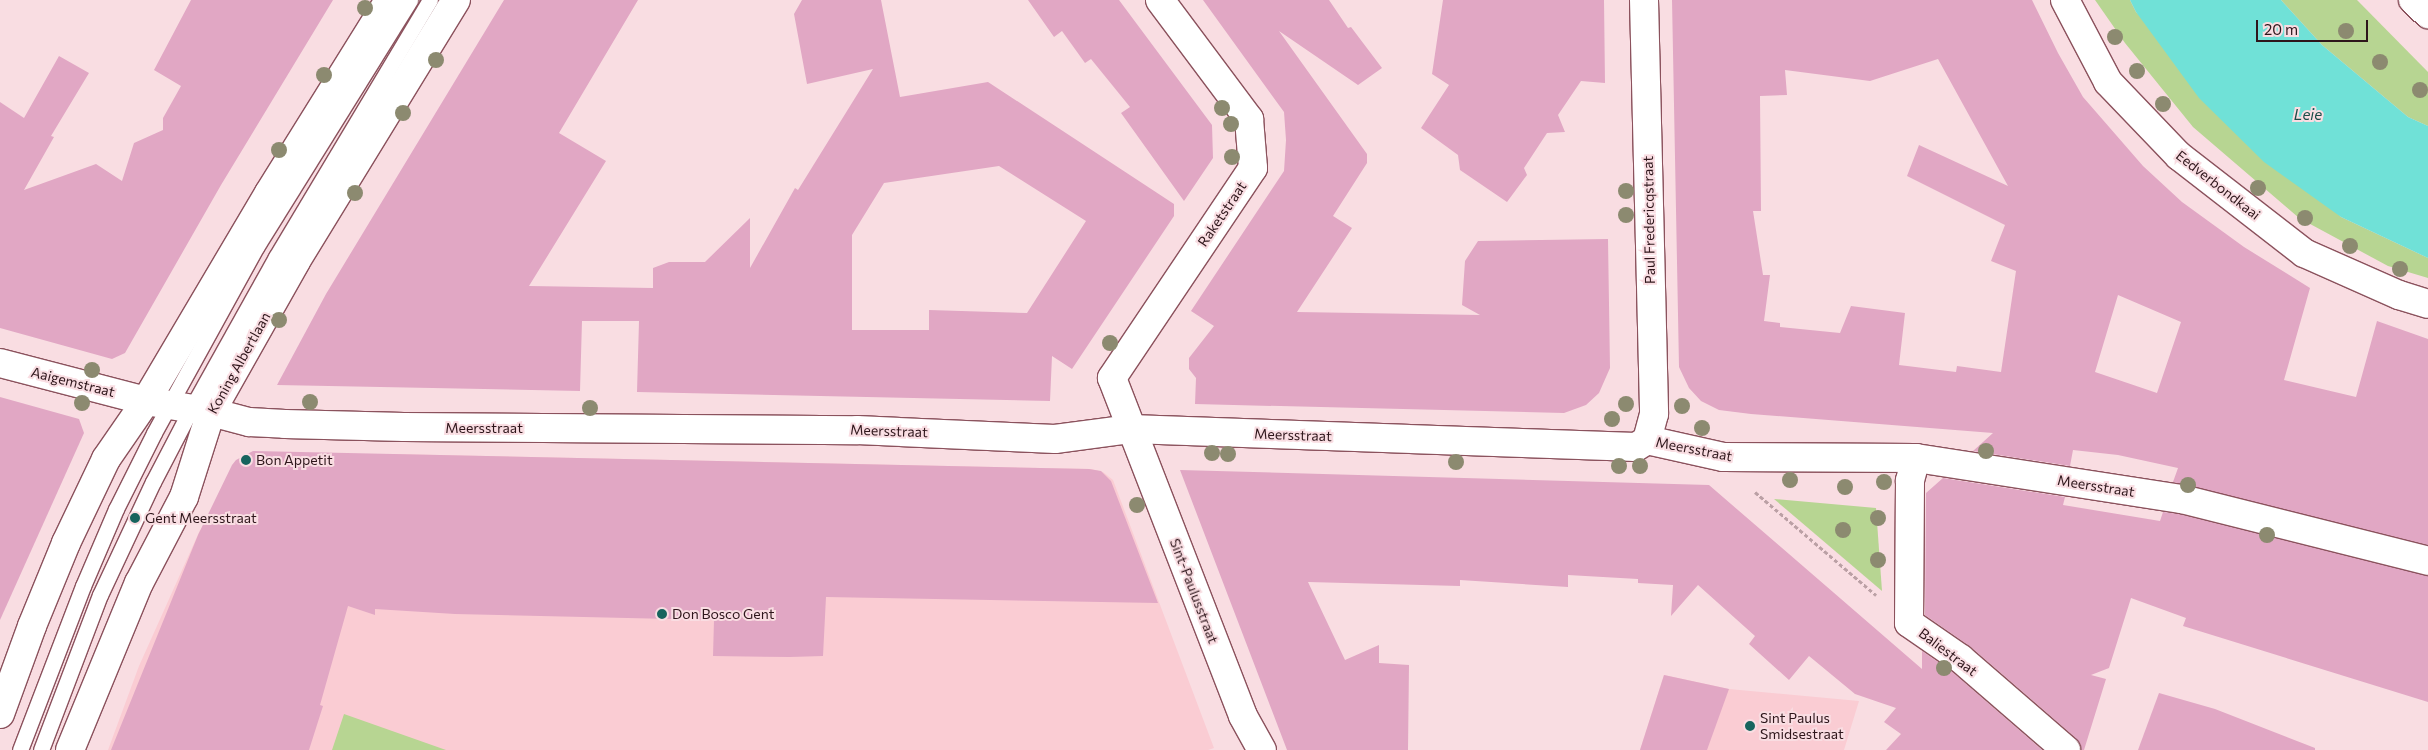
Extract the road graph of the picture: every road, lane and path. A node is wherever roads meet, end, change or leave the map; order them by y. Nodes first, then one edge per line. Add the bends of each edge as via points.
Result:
1 (389, 0) edge
2 (410, 0) edge
3 (430, 0) edge
4 (456, 0) edge
5 (1160, 0) edge
6 (1644, 0) edge
7 (2066, 0) edge
8 (2413, 0) edge
9 (2428, 14) edge
10 (2428, 304) edge
11 (0, 363) edge
12 (179, 406) junction
13 (1131, 429) junction
14 (1647, 440) junction
15 (1916, 458) junction
16 (1753, 490) dead end
17 (2428, 562) edge
18 (1909, 623) junction
19 (0, 714) edge
20 (20, 750) edge
21 (41, 750) edge
22 (70, 750) edge
23 (1262, 750) edge
24 (2066, 750) edge

1 - 12 street, Koning Albertlaan via 269,193
2 - 12 lane via 257,246
3 - 12 lane via 276,258
4 - 12 street, Koning Albertlaan via 296,261
5 - 13 street, Raketstraat via 1249,119 1253,168 1112,378
6 - 14 street, Paul Fredericqstraat via 1654,414
7 - 10 street, Eedverbondkaai via 2108,82 2179,156 2304,253 2399,295
8 - 9 street
11 - 12 street, Aaigemstraat
12 - 13 street, Meersstraat via 249,422 404,428 857,430 1055,438
12 - 19 street, Koning Albertlaan via 106,459 66,544
12 - 20 lane via 116,509
12 - 21 lane via 100,596
12 - 22 street, Koning Albertlaan via 184,497 139,583
13 - 14 street, Meersstraat via 1636,447
13 - 23 street, Sint-Paulusstraat via 1242,716
14 - 15 street, Meersstraat via 1723,457
15 - 17 street, Meersstraat via 2182,499
15 - 18 street, Baliestraat via 1910,481
16 - 18 path
18 - 24 street, Baliestraat via 1961,660

